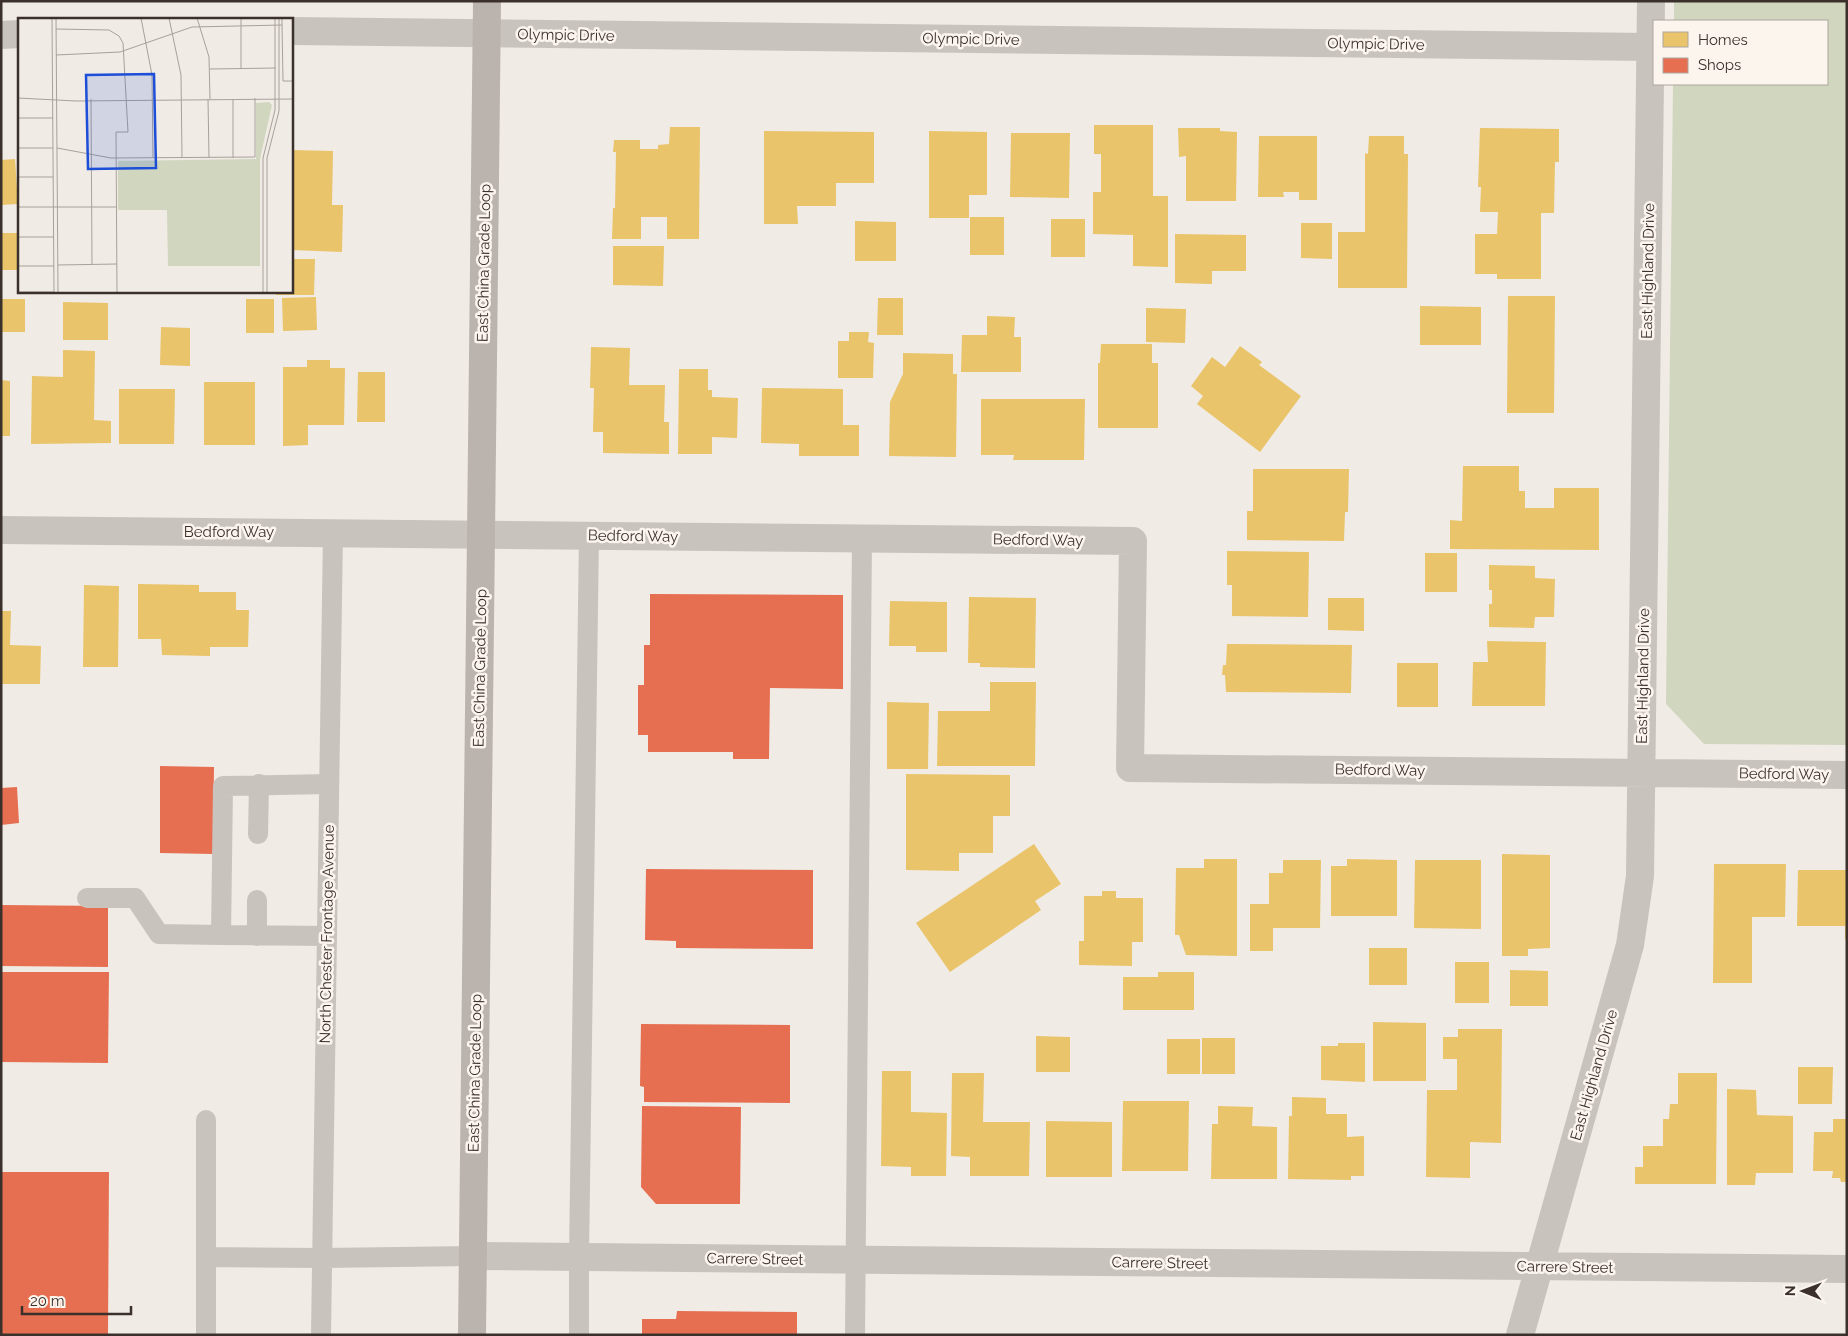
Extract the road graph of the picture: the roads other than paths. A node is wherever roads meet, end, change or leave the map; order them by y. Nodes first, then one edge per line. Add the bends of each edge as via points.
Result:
1 (487, 1) edge
2 (1651, 1) edge
3 (292, 31) edge
4 (18, 34) edge
5 (487, 34) junction
6 (1, 35) edge
7 (1650, 47) junction
8 (1, 530) edge
9 (333, 532) junction
10 (481, 534) junction
11 (589, 535) junction
12 (862, 538) junction
13 (1642, 772) junction
14 (1847, 774) edge
15 (259, 784) junction
16 (329, 784) junction
17 (258, 834) dead end
18 (87, 898) dead end
19 (257, 900) dead end
20 (220, 935) junction
21 (257, 936) junction
22 (327, 936) junction
23 (206, 1120) dead end
24 (473, 1256) junction
25 (206, 1257) junction
26 (579, 1257) junction
27 (322, 1258) junction
28 (855, 1260) junction
29 (1540, 1266) junction
30 (1847, 1270) edge
31 (206, 1335) edge
32 (322, 1335) edge
33 (472, 1335) edge
34 (579, 1335) edge
35 (855, 1335) edge
36 (1520, 1335) edge

1 - 5 main road, East China Grade Loop
2 - 7 street, East Highland Drive
3 - 5 street, Olympic Drive
4 - 6 street
5 - 7 street, Olympic Drive
5 - 10 main road, East China Grade Loop
7 - 13 street, East Highland Drive
8 - 9 street, Bedford Way
9 - 10 street, Bedford Way
9 - 16 lane, North Chester Frontage Avenue
10 - 11 street, Bedford Way
10 - 24 main road, East China Grade Loop
11 - 12 street, Bedford Way
11 - 26 lane
12 - 13 street, Bedford Way via 1133,541 1130,768
12 - 28 lane
13 - 14 street, Bedford Way
13 - 29 street, East Highland Drive via 1640,876 1630,945
15 - 16 lane
15 - 17 lane
15 - 20 lane via 222,786
16 - 22 lane, North Chester Frontage Avenue
18 - 20 lane via 135,898 159,934
19 - 21 lane
20 - 21 lane
21 - 22 lane
22 - 27 lane, North Chester Frontage Avenue
23 - 25 lane
24 - 26 street, Carrere Street
24 - 27 lane
24 - 33 main road, East China Grade Loop
25 - 27 lane
25 - 31 lane
26 - 28 street, Carrere Street
26 - 34 lane
27 - 32 lane, North Chester Frontage Avenue
28 - 29 street, Carrere Street
28 - 35 lane
29 - 30 street, Carrere Street
29 - 36 street, East Highland Drive

